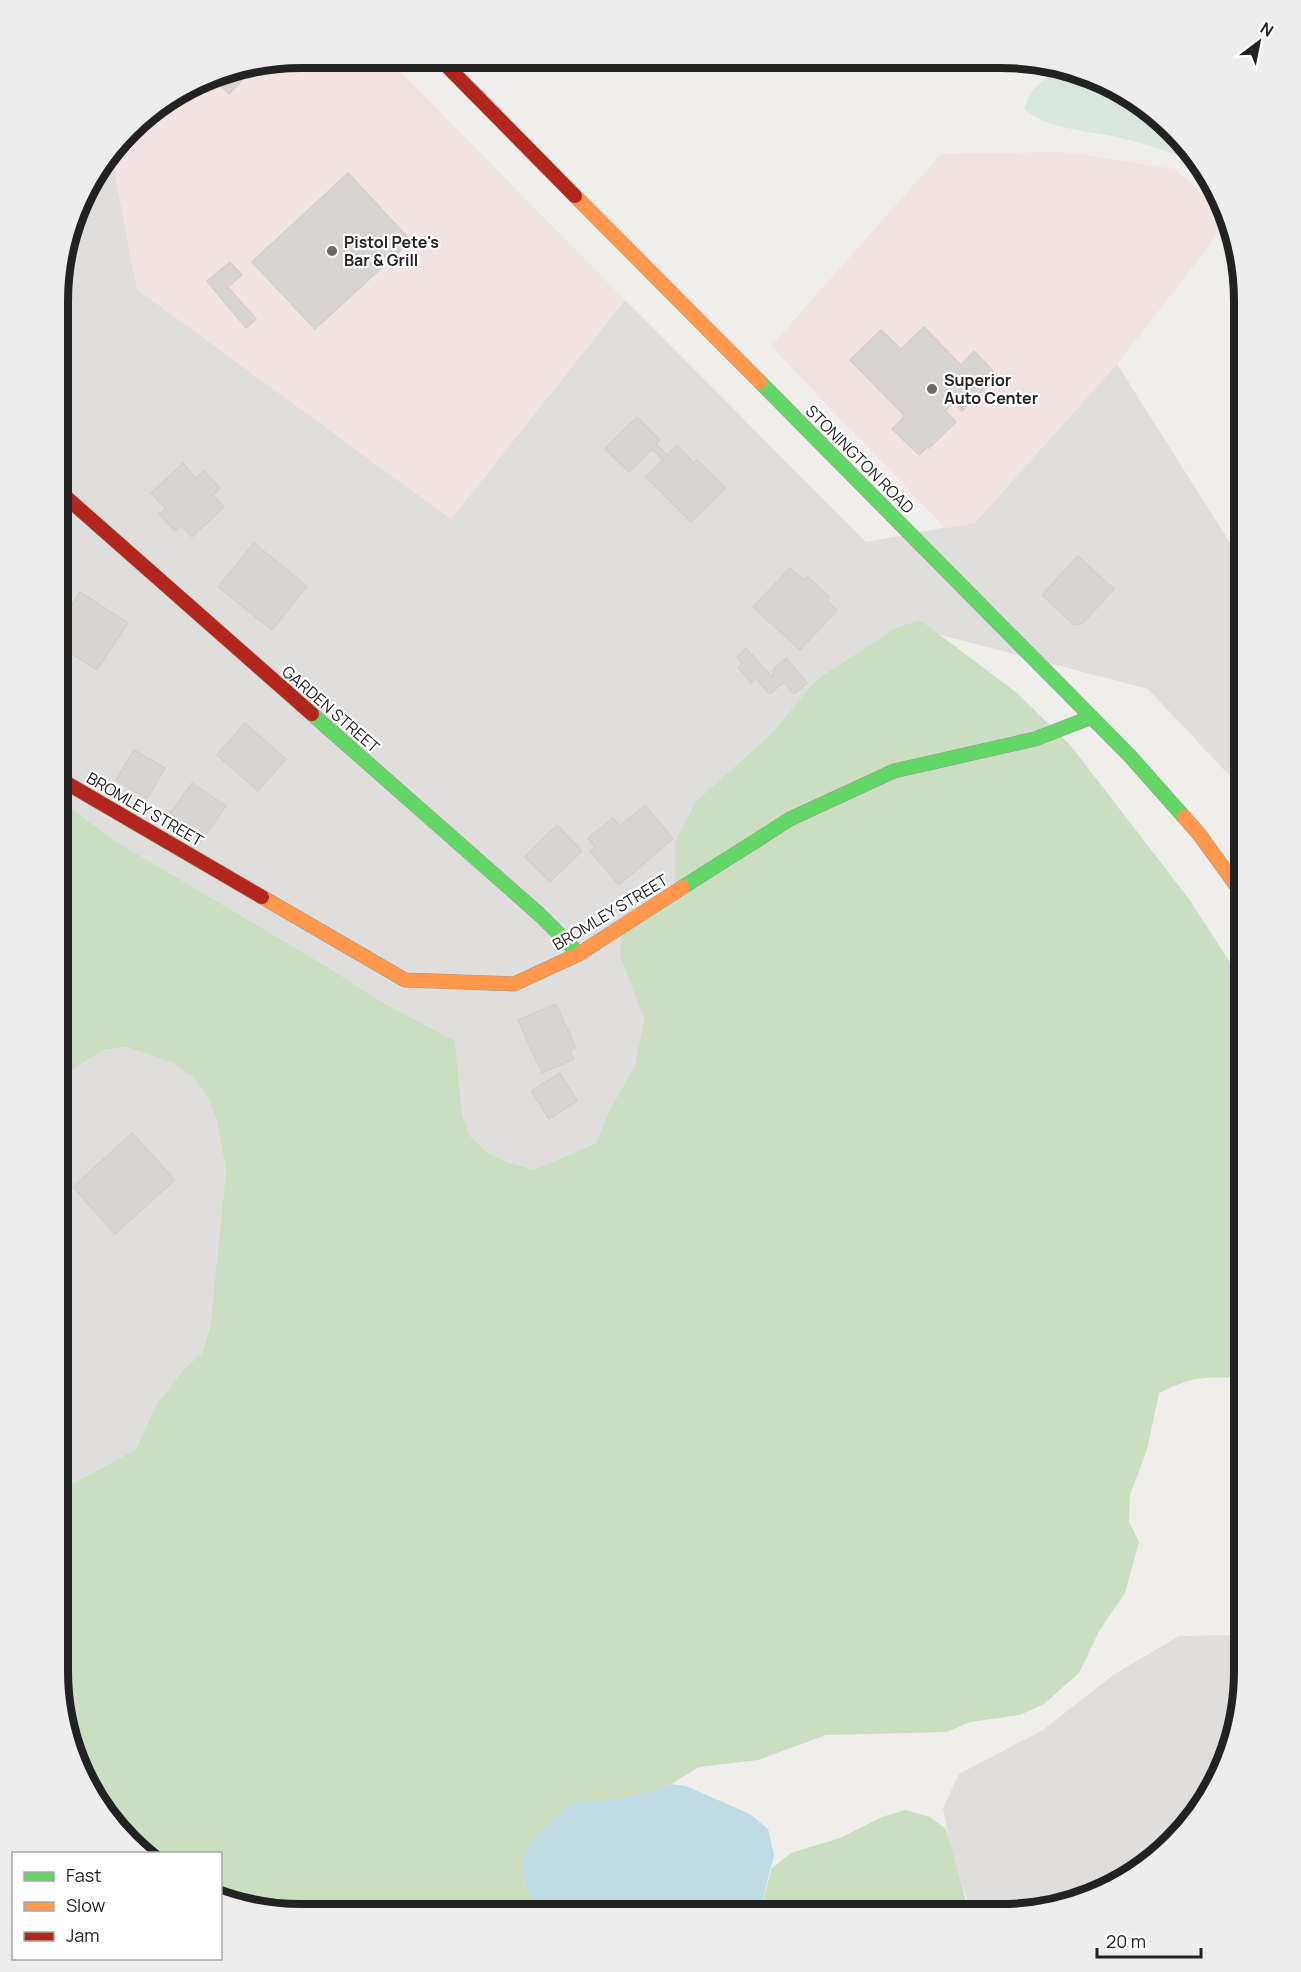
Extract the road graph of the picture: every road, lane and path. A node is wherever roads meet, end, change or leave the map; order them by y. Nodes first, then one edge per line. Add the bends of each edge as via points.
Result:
1 (449, 68) edge
2 (68, 499) edge
3 (1092, 717) junction
4 (68, 784) edge
5 (1234, 883) edge
6 (579, 954) junction

1 - 3 main road, STONINGTON ROAD
2 - 6 main road, GARDEN STREET via 540,915
3 - 5 main road, STONINGTON ROAD via 1186,818
3 - 6 main road, BROMLEY STREET via 1035,739 894,771 811,809
4 - 6 main road, BROMLEY STREET via 405,980 514,984

